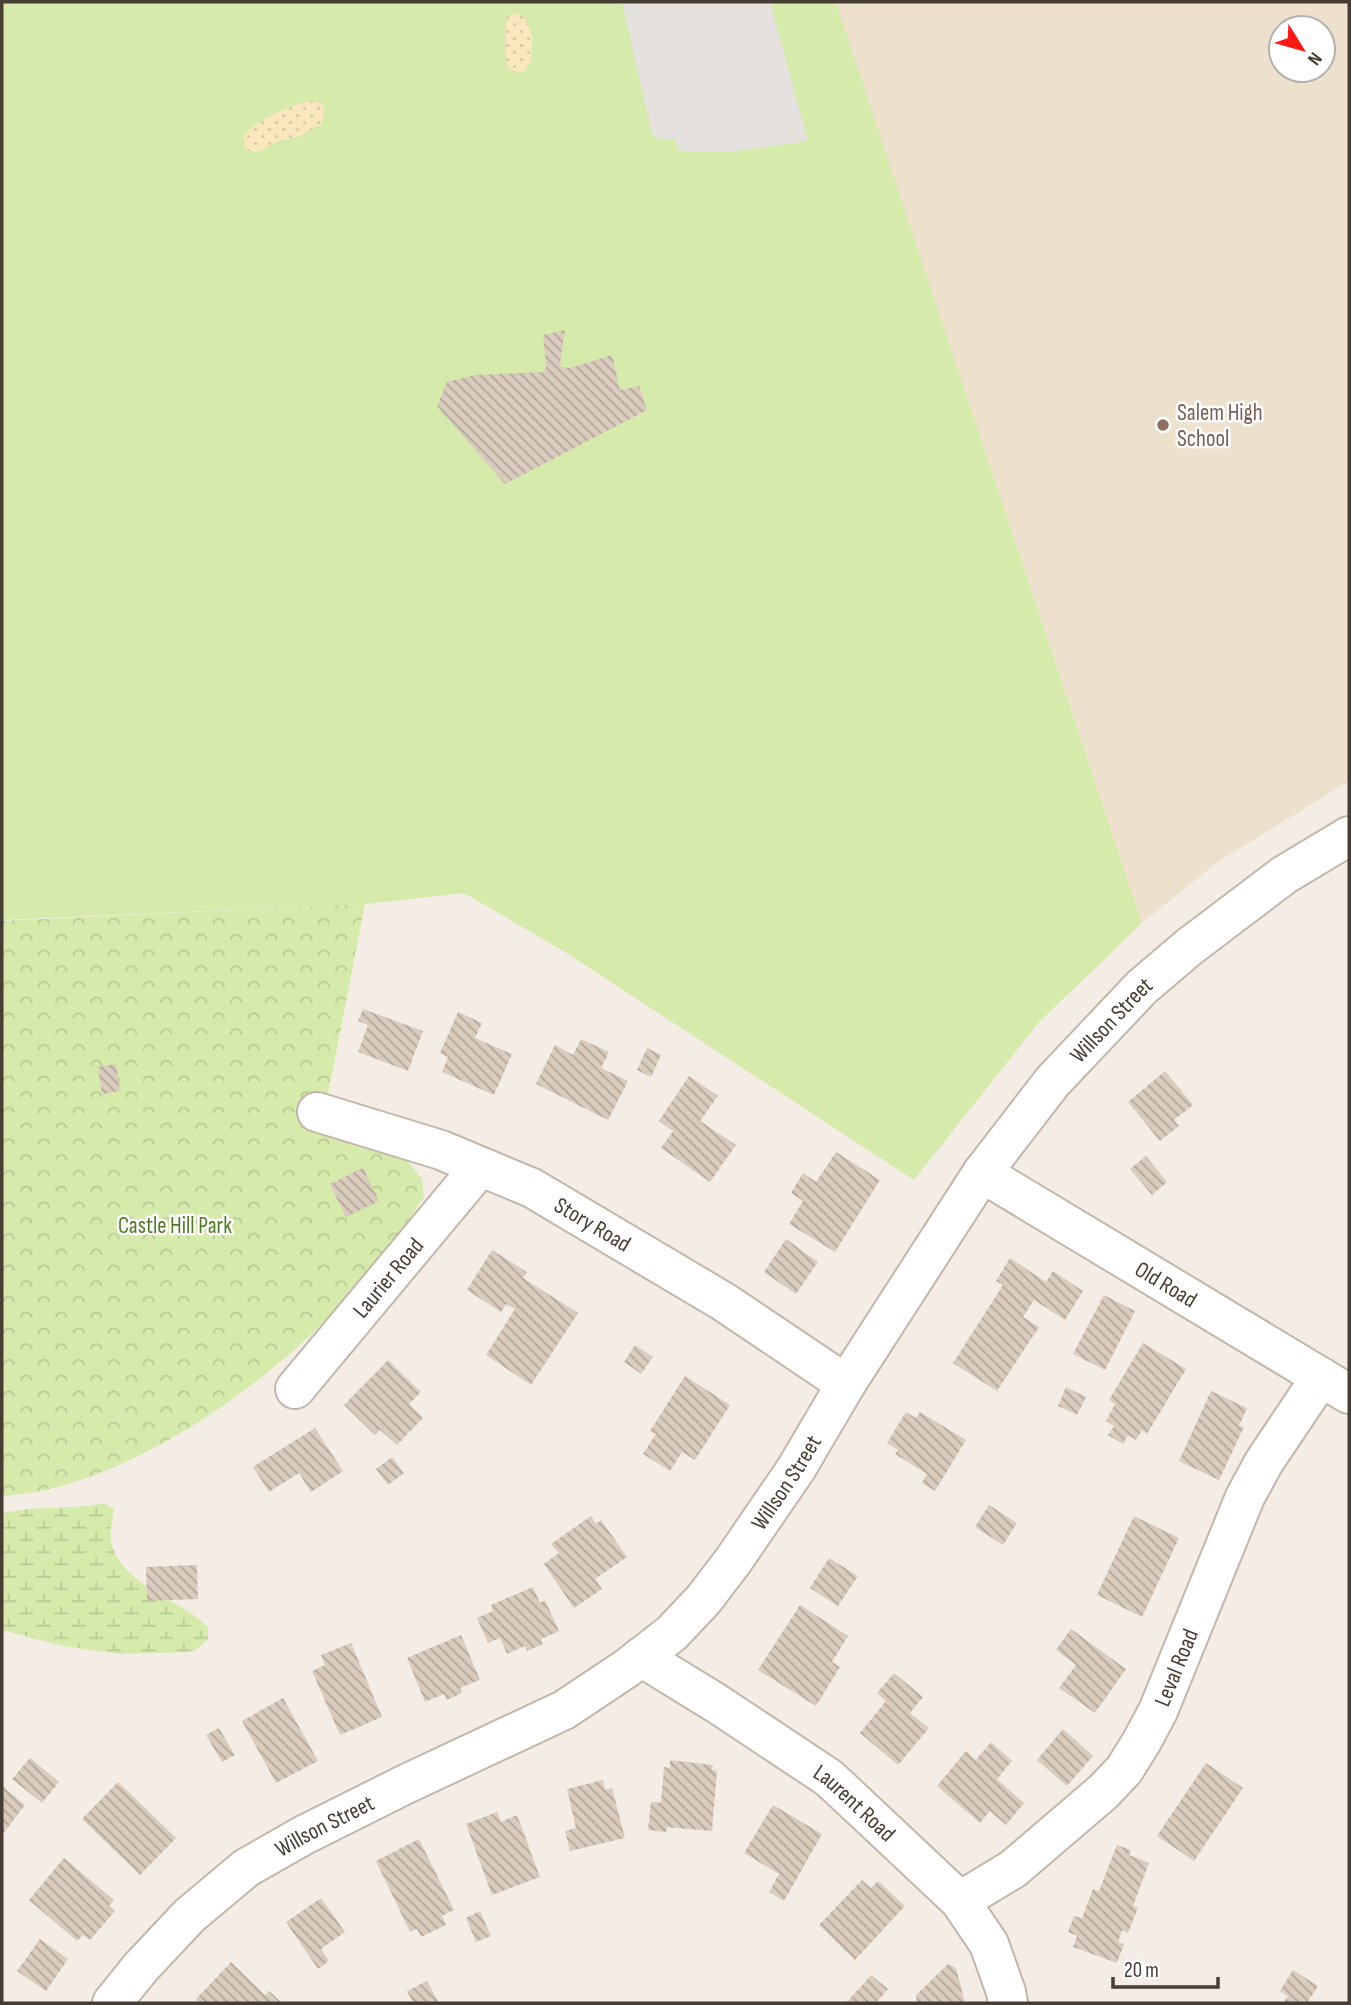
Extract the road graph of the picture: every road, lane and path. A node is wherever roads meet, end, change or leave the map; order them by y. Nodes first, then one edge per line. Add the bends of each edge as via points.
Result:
1 (1349, 836) edge
2 (317, 1112) dead end
3 (480, 1167) junction
4 (982, 1173) junction
5 (846, 1384) junction
6 (1335, 1386) edge
7 (295, 1389) dead end
8 (641, 1657) junction
9 (960, 1901) junction
10 (112, 2003) edge
11 (1007, 2003) edge

1 - 4 street, Willson Street via 1284,875 1142,987 1053,1081
2 - 3 street, Story Road via 441,1150
3 - 5 street, Story Road via 531,1188 724,1302
3 - 7 street, Laurier Road
4 - 5 street, Willson Street
4 - 6 street, Old Road
5 - 8 street, Willson Street via 733,1562 672,1633
6 - 9 street, Leval Road via 1264,1462 1245,1497 1158,1711 1124,1770 1013,1869
8 - 9 street, Laurent Road via 829,1778
8 - 10 street, Willson Street via 564,1710 406,1784 246,1868 191,1915
9 - 11 street, Laurent Road via 989,1944

